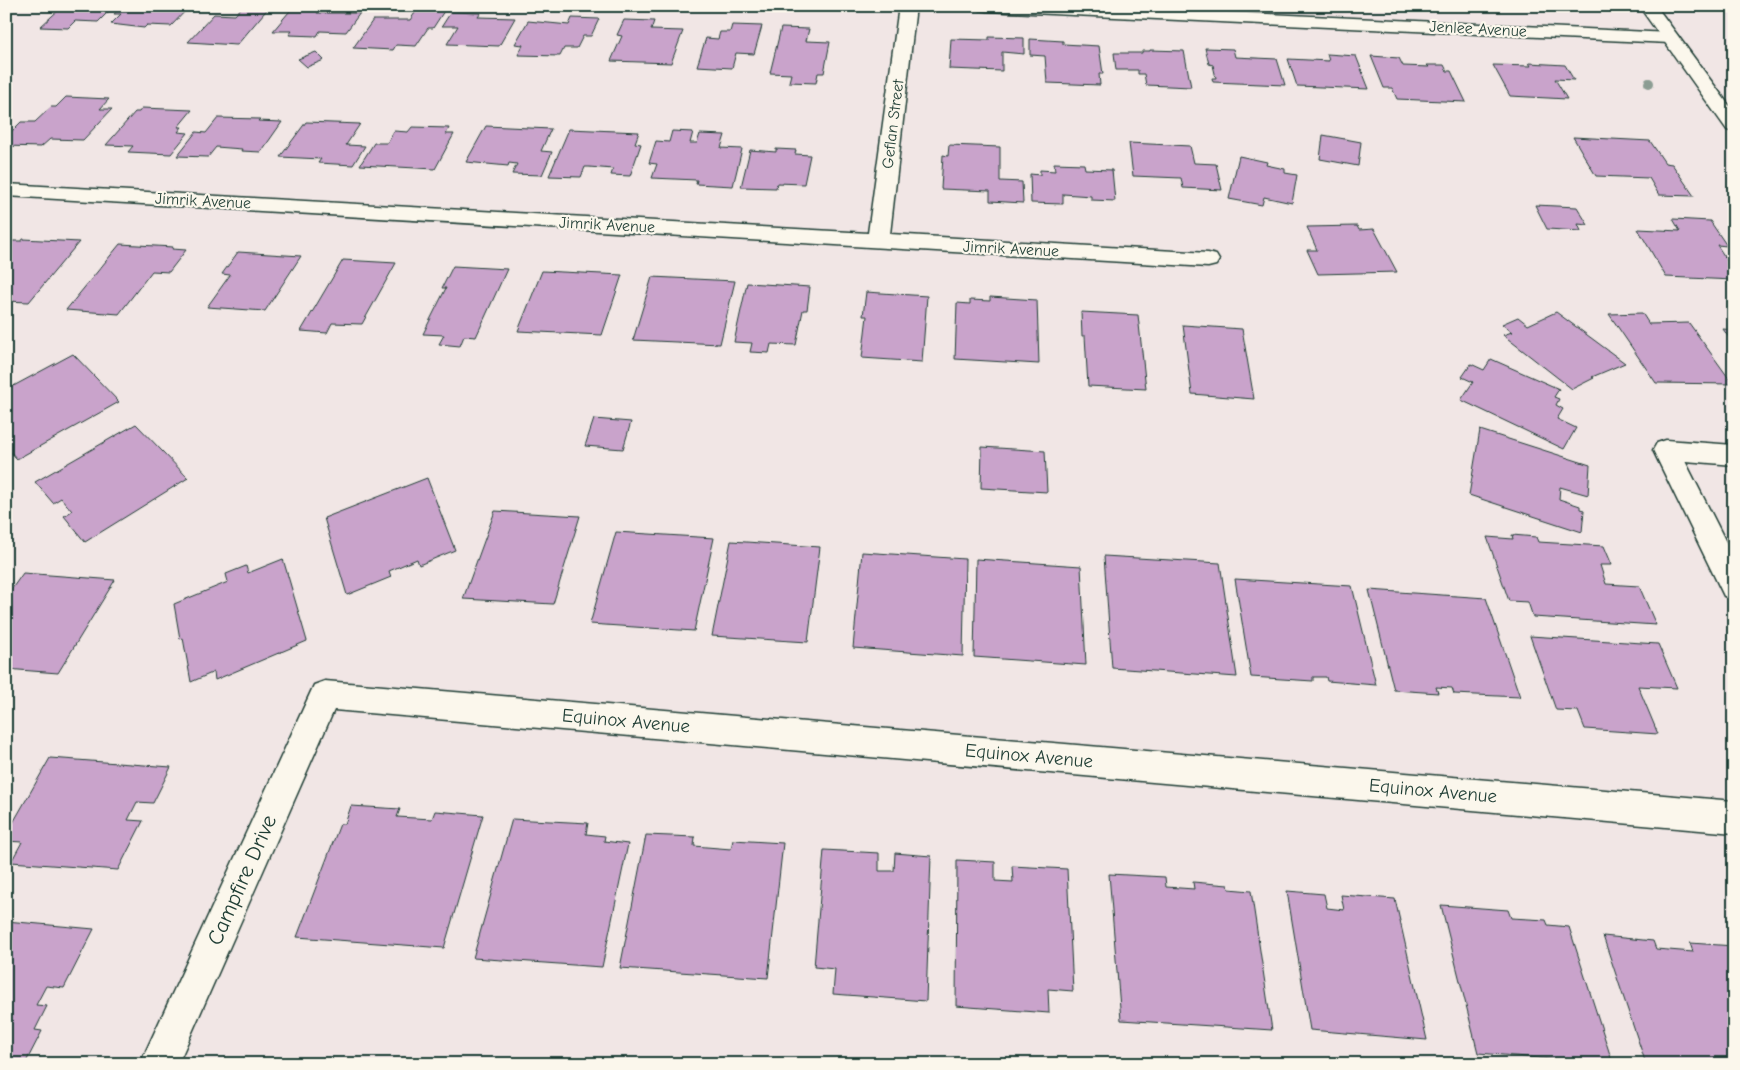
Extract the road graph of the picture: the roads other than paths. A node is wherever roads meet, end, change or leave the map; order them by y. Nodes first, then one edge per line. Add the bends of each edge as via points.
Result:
1 (908, 6) edge
2 (986, 6) edge
3 (1647, 6) edge
4 (1670, 38) junction
5 (1734, 126) edge
6 (6, 190) edge
7 (878, 241) junction
8 (1208, 260) dead end
9 (1734, 455) edge
10 (1734, 587) edge
11 (325, 695) joint
12 (1734, 817) edge
13 (159, 1064) edge

1 - 7 street, Geflan Street
2 - 4 street, Jenlee Avenue
3 - 4 street
4 - 5 street
6 - 7 street, Jimrik Avenue
7 - 8 street, Jimrik Avenue
9 - 10 street via 1666,450
11 - 12 street, Equinox Avenue
11 - 13 street, Campfire Drive

